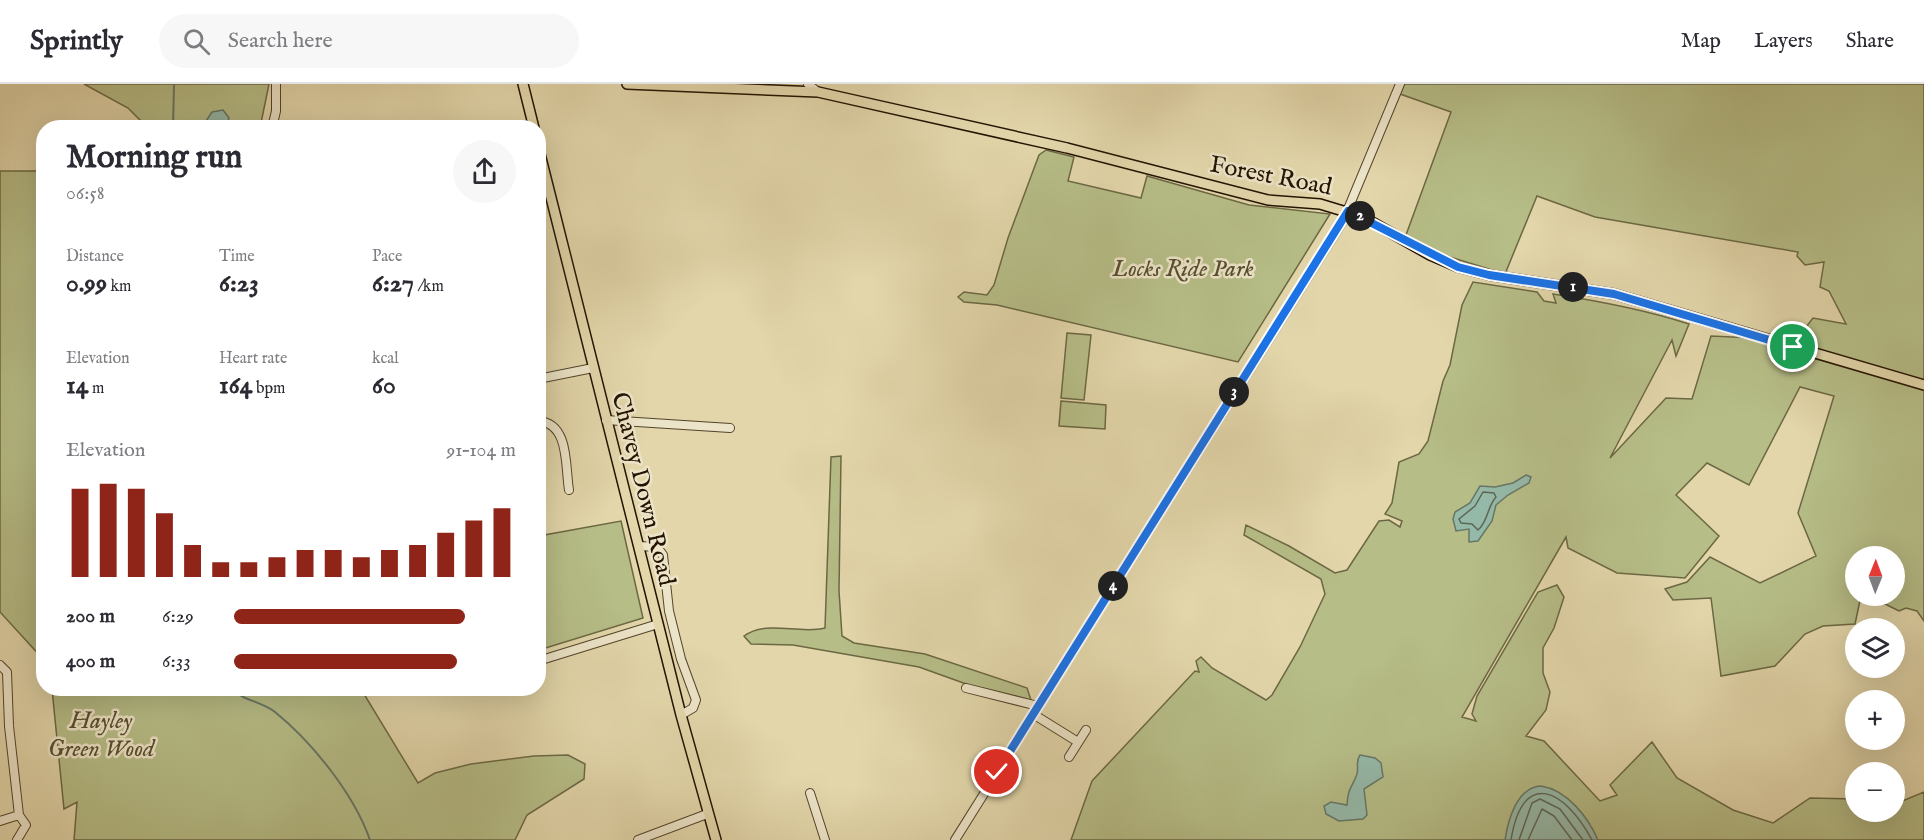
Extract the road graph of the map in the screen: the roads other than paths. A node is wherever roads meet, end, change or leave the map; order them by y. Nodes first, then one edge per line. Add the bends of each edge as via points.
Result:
1 (276, 84) edge
2 (523, 84) edge
3 (627, 84) edge
4 (808, 84) edge
5 (1400, 84) edge
6 (818, 92) junction
7 (274, 120) edge
8 (532, 120) edge
9 (546, 178) edge
10 (1348, 211) junction
11 (593, 368) junction
12 (546, 377) edge
13 (1924, 385) edge
14 (606, 420) junction
15 (546, 422) edge
16 (730, 428) dead end
17 (569, 490) dead end
18 (639, 546) junction
19 (658, 624) junction
20 (546, 659) edge
21 (0, 665) edge
22 (966, 688) dead end
23 (1038, 706) junction
24 (1033, 714) junction
25 (681, 715) junction
26 (0, 726) edge
27 (9, 726) junction
28 (1086, 730) dead end
29 (1078, 742) junction
30 (1069, 757) dead end
31 (810, 793) dead end
32 (707, 814) junction
33 (19, 815) junction
34 (0, 821) edge
35 (17, 840) edge
36 (638, 840) edge
37 (716, 840) edge
38 (825, 840) edge
39 (955, 840) edge

1 - 7 street
2 - 8 main road
3 - 6 main road, Forest Road
4 - 6 street
5 - 10 street
6 - 10 main road, Forest Road via 1067,148 1268,200 1320,204
9 - 11 main road, Chavey Down Road
10 - 13 main road, Forest Road via 1458,267 1614,294
10 - 23 street
11 - 12 street
11 - 14 main road, Chavey Down Road
14 - 16 street
14 - 18 main road, Chavey Down Road
15 - 17 street via 558,430 563,442
18 - 19 main road, Chavey Down Road
18 - 25 street via 657,547 663,555 669,611 696,700 693,708
19 - 20 street
19 - 25 main road, Chavey Down Road
21 - 27 street via 7,672
22 - 23 street
23 - 24 street
24 - 29 street
24 - 39 street
25 - 32 main road, Chavey Down Road
26 - 27 street
27 - 33 street
28 - 29 street
29 - 30 street
31 - 38 street
32 - 36 street
32 - 37 main road, Chavey Down Road
33 - 34 street
33 - 35 street via 26,825

